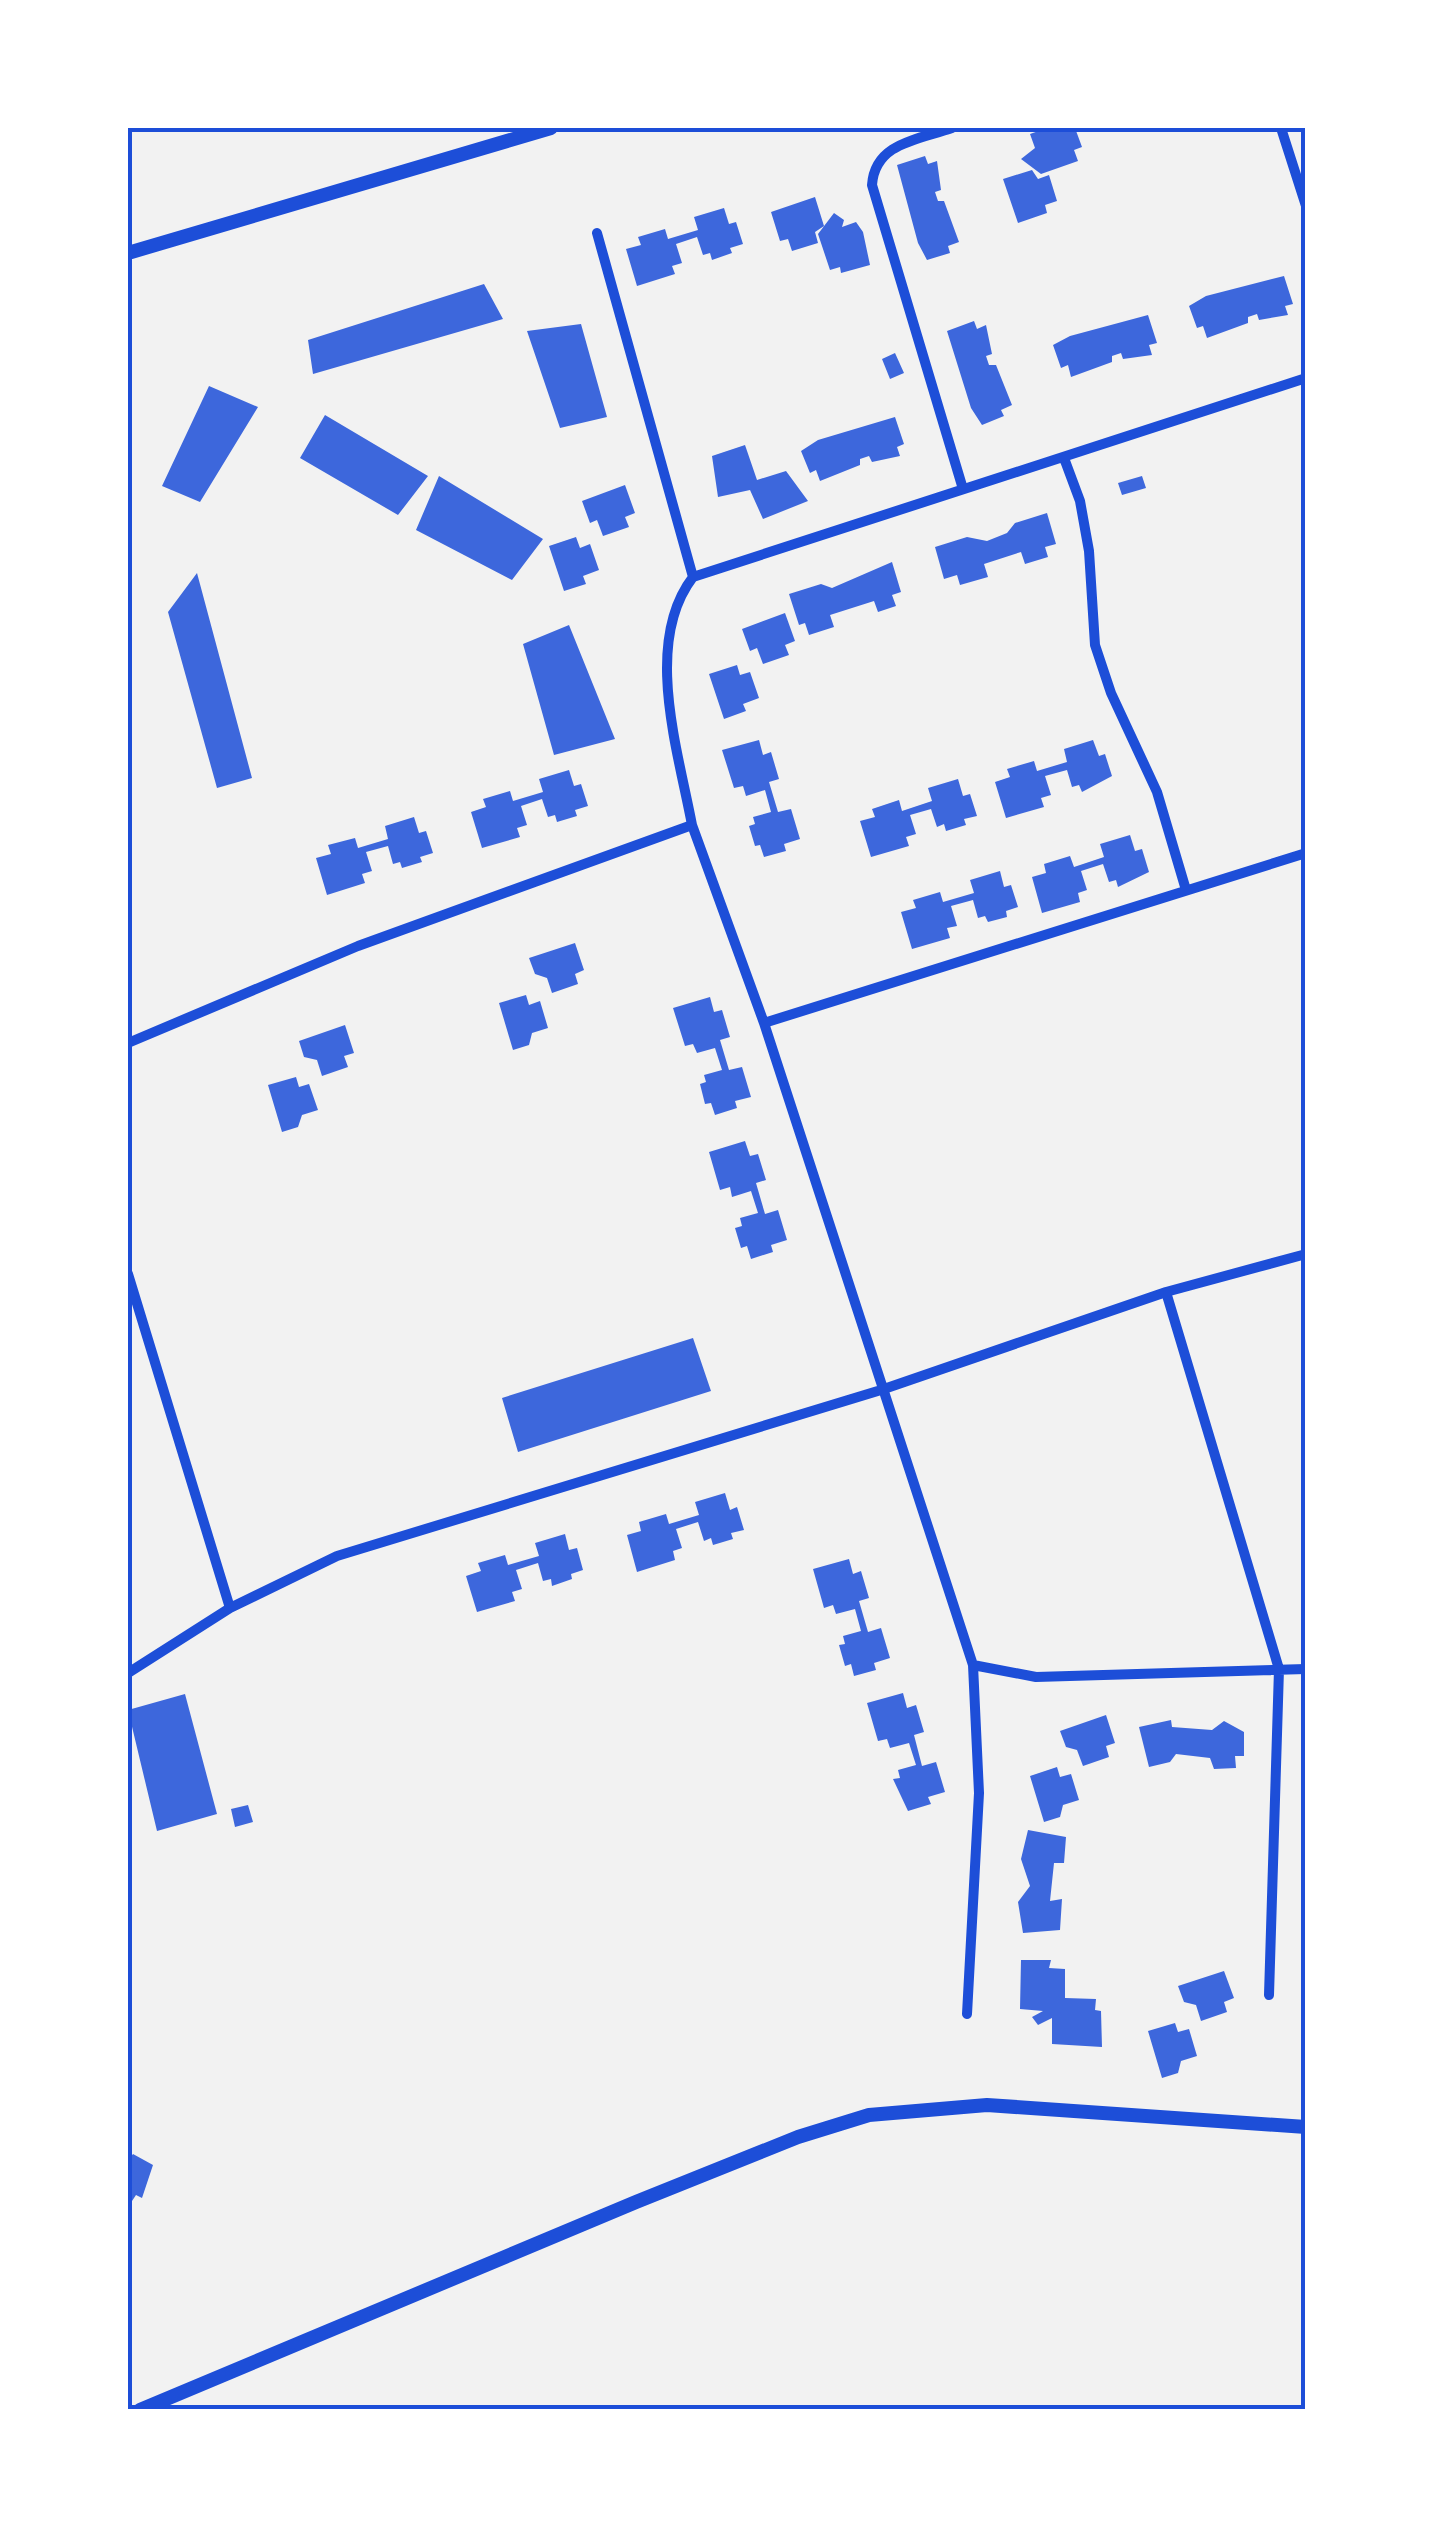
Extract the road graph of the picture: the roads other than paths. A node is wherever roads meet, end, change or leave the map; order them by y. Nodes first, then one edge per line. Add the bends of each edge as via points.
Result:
1 (551, 128) edge
2 (952, 128) edge
3 (1280, 128) edge
4 (1306, 206) edge
5 (598, 232) dead end
6 (128, 253) edge
7 (1306, 378) edge
8 (1064, 458) junction
9 (963, 489) junction
10 (694, 576) junction
11 (692, 824) junction
12 (1306, 854) edge
13 (1186, 890) junction
14 (764, 1023) junction
15 (128, 1043) edge
16 (1306, 1254) edge
17 (128, 1274) edge
18 (1166, 1292) junction
19 (881, 1390) junction
20 (230, 1608) junction
21 (972, 1665) junction
22 (1279, 1669) junction
23 (1306, 1670) edge
24 (128, 1673) edge
25 (1270, 1995) dead end
26 (967, 2014) dead end
27 (1306, 2126) edge
28 (140, 2410) edge

1 - 6 street
2 - 9 street via 884,153 873,166 872,186
3 - 4 street
5 - 10 street
7 - 8 street
8 - 9 street
8 - 13 street via 1089,551 1095,645 1157,792
9 - 10 street
10 - 11 street via 677,598 668,627 670,692
11 - 14 street
11 - 15 street via 358,946
12 - 13 street
13 - 14 street
14 - 19 street
16 - 18 street
17 - 20 street
18 - 19 street
18 - 22 street
19 - 20 street via 337,1556
19 - 21 street
20 - 24 street
21 - 22 street via 1051,1677
21 - 26 street via 979,1793
22 - 23 street
22 - 25 street
27 - 28 street via 987,2105 869,2115 636,2202

